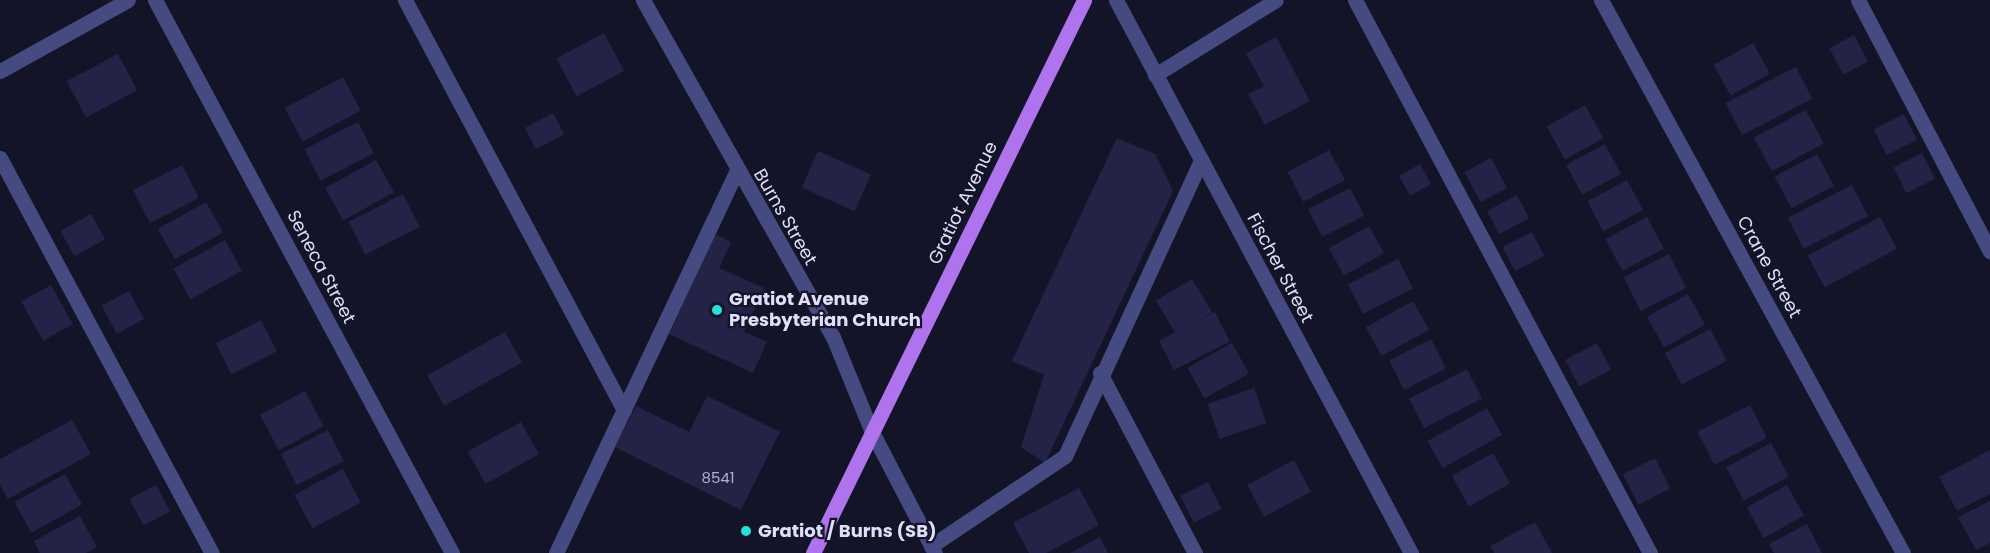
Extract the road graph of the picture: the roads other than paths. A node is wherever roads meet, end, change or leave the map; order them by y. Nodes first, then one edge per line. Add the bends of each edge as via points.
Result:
1 (128, 0) edge
2 (155, 0) edge
3 (405, 0) edge
4 (643, 0) edge
5 (1084, 0) edge
6 (1116, 0) edge
7 (1276, 0) edge
8 (1355, 0) edge
9 (1601, 0) edge
10 (1858, 0) edge
11 (0, 71) edge
12 (1155, 75) junction
13 (0, 158) edge
14 (1201, 160) junction
15 (736, 172) junction
16 (1990, 251) edge
17 (1100, 373) junction
18 (624, 410) junction
19 (872, 432) junction
20 (933, 549) edge
21 (212, 553) edge
22 (452, 553) edge
23 (556, 553) edge
24 (813, 553) edge
25 (1195, 553) edge
26 (1411, 553) edge
27 (1650, 553) edge
28 (1903, 553) edge

1 - 11 street
2 - 22 street, Seneca Street
3 - 18 street
4 - 15 street, Burns Street
5 - 19 main road, Gratiot Avenue
6 - 12 street, Fischer Street
7 - 12 street
8 - 27 street
9 - 28 street, Crane Street
10 - 16 street
12 - 14 street, Fischer Street
13 - 21 street
14 - 17 street
14 - 26 street, Fischer Street
15 - 18 street
15 - 19 street, Burns Street via 833,337
17 - 20 street via 1065,456
17 - 25 street
18 - 23 street
19 - 20 street, Burns Street
19 - 24 main road, Gratiot Avenue

